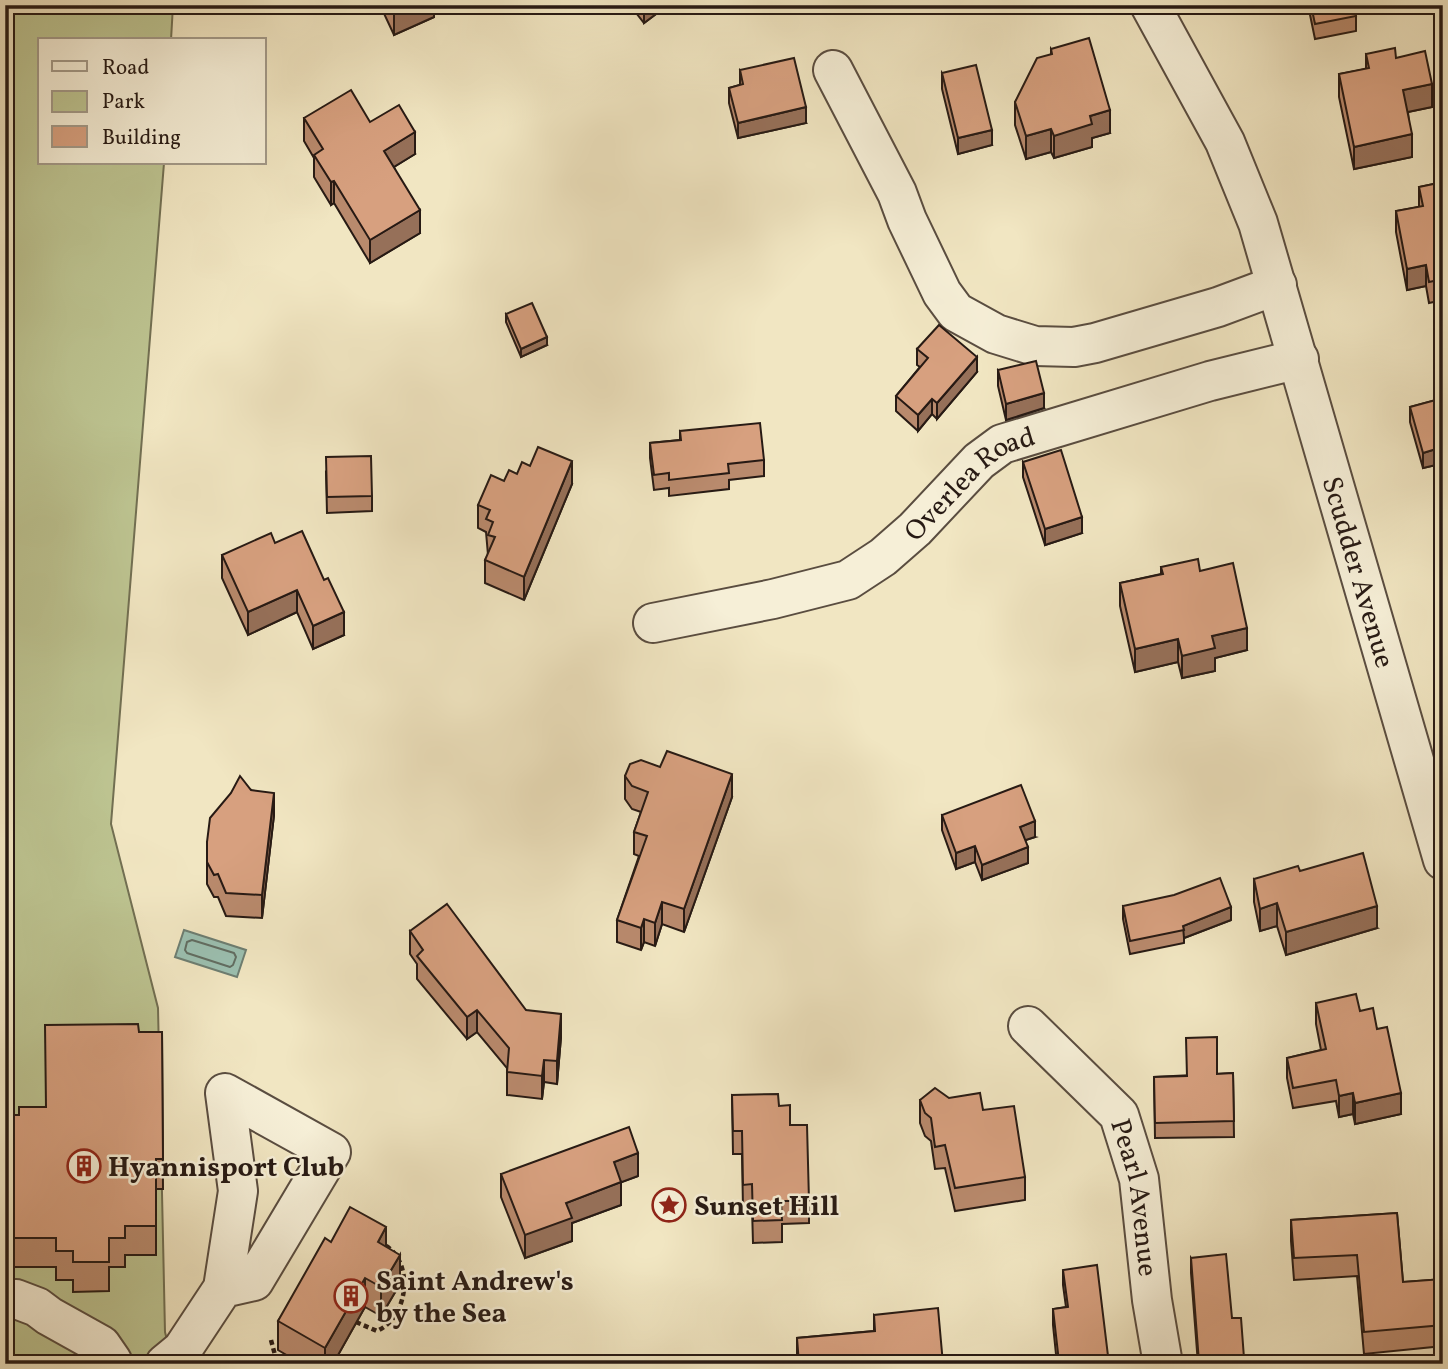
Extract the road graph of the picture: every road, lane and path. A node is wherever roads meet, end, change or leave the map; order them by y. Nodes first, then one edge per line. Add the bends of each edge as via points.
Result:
1 (1150, 5) edge
2 (833, 71) dead end
3 (1277, 285) junction
4 (1299, 359) junction
5 (653, 623) dead end
6 (1438, 822) edge
7 (1443, 860) edge
8 (1028, 1026) dead end
9 (379, 1242) edge
10 (223, 1288) junction
11 (5, 1300) edge
12 (356, 1322) edge
13 (271, 1340) dead end
14 (112, 1361) dead end
15 (165, 1364) edge
16 (281, 1364) edge
17 (1163, 1364) edge

1 - 3 street, Scudder Avenue via 1225,142
2 - 3 street via 897,193 938,285 956,312 996,334 1035,346 1074,347 1218,307
3 - 4 street, Scudder Avenue
4 - 5 street, Overlea Road via 1002,444 979,461 915,529 848,580
4 - 6 street, Scudder Avenue
6 - 7 street, Scudder Avenue
8 - 17 street, Pearl Avenue via 1119,1115 1139,1179
9 - 12 path via 391,1248 400,1262 404,1293 384,1328 377,1331
10 - 10 street via 238,1191 225,1093 331,1152 254,1281
10 - 15 street via 182,1350
11 - 14 street via 37,1307 101,1345
13 - 16 path

